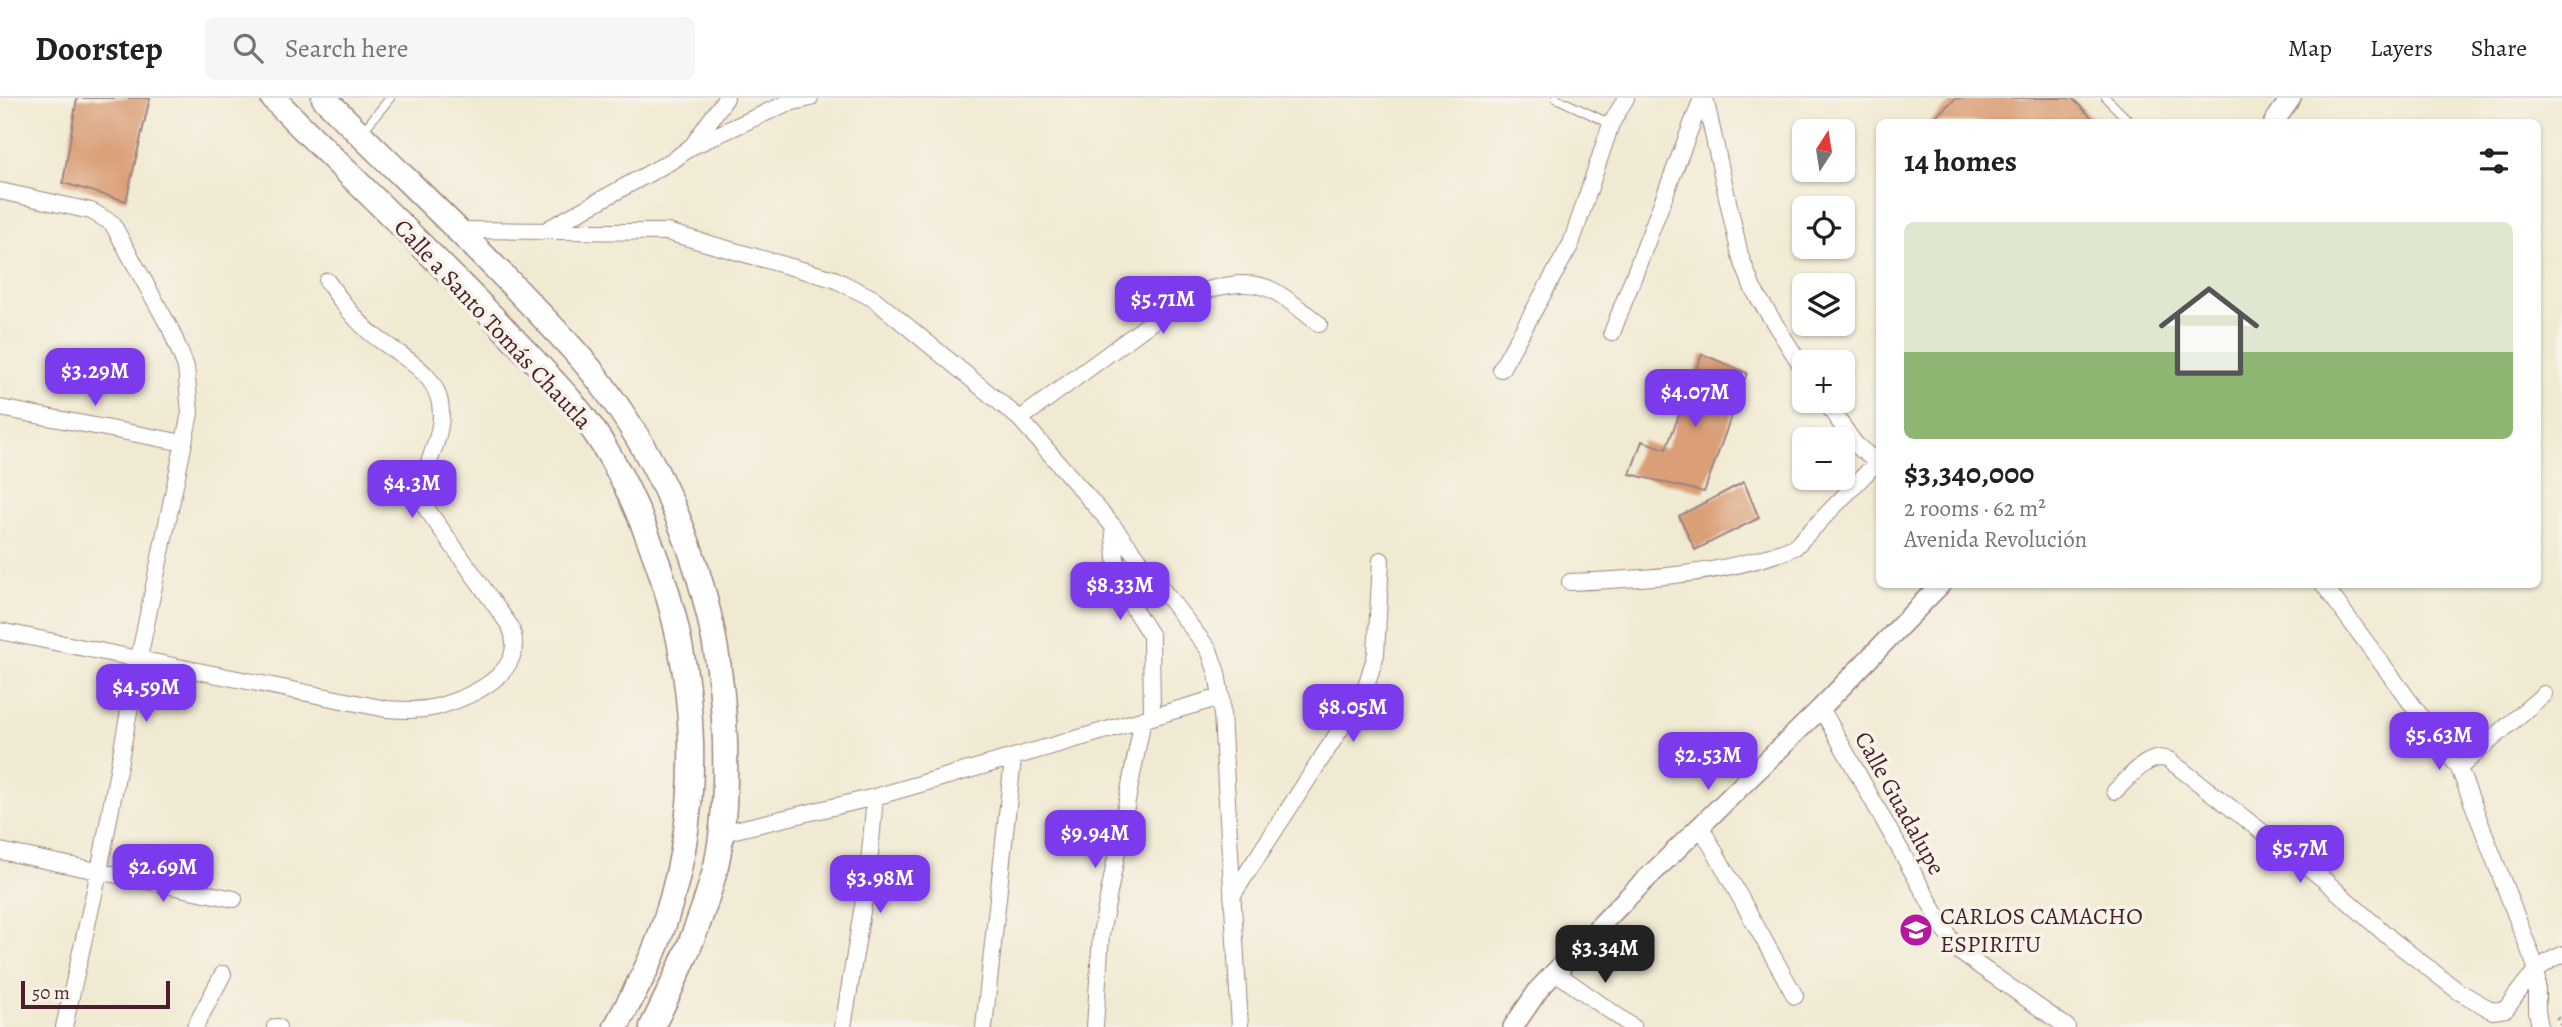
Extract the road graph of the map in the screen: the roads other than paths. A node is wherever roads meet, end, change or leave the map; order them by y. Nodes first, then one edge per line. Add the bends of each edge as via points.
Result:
1 (274, 98) edge
2 (324, 98) edge
3 (390, 98) edge
4 (726, 98) edge
5 (810, 98) edge
6 (1556, 98) edge
7 (1626, 98) edge
8 (1704, 98) edge
9 (2106, 98) edge
10 (2291, 98) edge
11 (2127, 119) edge
12 (2276, 119) edge
13 (1611, 124) junction
14 (360, 134) junction
15 (692, 146) junction
16 (0, 191) edge
17 (460, 230) junction
18 (546, 231) junction
19 (327, 281) dead end
20 (1319, 324) dead end
21 (1612, 333) dead end
22 (1792, 351) edge
23 (1501, 369) dead end
24 (0, 408) edge
25 (1833, 413) edge
26 (1020, 419) junction
27 (184, 443) junction
28 (1876, 460) edge
29 (1876, 464) edge
30 (1113, 526) junction
31 (1381, 560) dead end
32 (1570, 582) dead end
33 (1937, 588) edge
34 (2326, 588) edge
35 (0, 631) edge
36 (139, 658) junction
37 (2544, 694) dead end
38 (1221, 697) junction
39 (1821, 708) junction
40 (1147, 718) junction
41 (1013, 759) junction
42 (2459, 768) junction
43 (2116, 790) dead end
44 (874, 797) junction
45 (1701, 827) junction
46 (722, 833) junction
47 (0, 851) edge
48 (99, 872) junction
49 (1232, 896) junction
50 (234, 899) dead end
51 (2562, 955) edge
52 (2537, 970) junction
53 (1555, 972) junction
54 (223, 974) dead end
55 (1796, 996) dead end
56 (64, 1027) edge
57 (195, 1027) edge
58 (616, 1027) edge
59 (652, 1027) edge
60 (843, 1027) edge
61 (984, 1027) edge
62 (1095, 1027) edge
63 (1240, 1027) edge
64 (1513, 1027) edge
65 (1633, 1027) edge
66 (2067, 1027) edge
67 (2540, 1027) edge

1 - 58 main road, Calle a Santo Tomás Chautla via 433,256 583,416 622,477 658,561 689,685 690,796 680,862 657,944
2 - 14 main road, Calle a Santo Tomás Chautla
3 - 14 lane
4 - 15 street
5 - 15 street via 785,104
6 - 13 lane
7 - 13 street
8 - 21 street
8 - 22 street via 1740,255 1753,289
9 - 11 lane
10 - 12 street
13 - 23 street via 1572,244
14 - 17 main road, Calle a Santo Tomás Chautla
15 - 18 street
16 - 27 street via 91,211 112,223 171,330 186,367 190,413
17 - 18 street
17 - 46 main road, Calle a Santo Tomás Chautla via 593,373 627,420 671,499 703,584 719,663 726,761
18 - 26 street via 667,232 834,279 874,299
19 - 36 street via 373,335 413,362 436,390 441,416 422,497 510,626 516,650 506,670 477,689 435,707 387,709
20 - 26 street via 1273,289 1250,284 1207,289 1183,299
24 - 27 street
25 - 28 street via 1855,444
26 - 30 street
27 - 36 street
29 - 32 street via 1795,548 1777,555 1692,573
30 - 38 street via 1209,650
30 - 40 street via 1118,580 1153,646
31 - 49 street via 1376,654 1364,693
33 - 39 street
34 - 42 street
35 - 36 street
36 - 48 street
37 - 42 street
38 - 40 street
38 - 49 street
39 - 45 street
39 - 66 street, Calle Guadalupe via 1961,953
40 - 41 street
40 - 62 street via 1100,945
41 - 44 street
41 - 61 street
42 - 52 street
43 - 52 street via 2151,759 2169,760 2323,879 2391,939 2493,1012 2506,1009
44 - 46 street
44 - 60 street via 868,875
45 - 53 street
45 - 55 street
46 - 59 main road, Calle a Santo Tomás Chautla via 707,899
47 - 48 street
48 - 50 street
48 - 56 street
49 - 63 street
51 - 52 street
52 - 67 street
53 - 64 street
53 - 65 street
54 - 57 street

